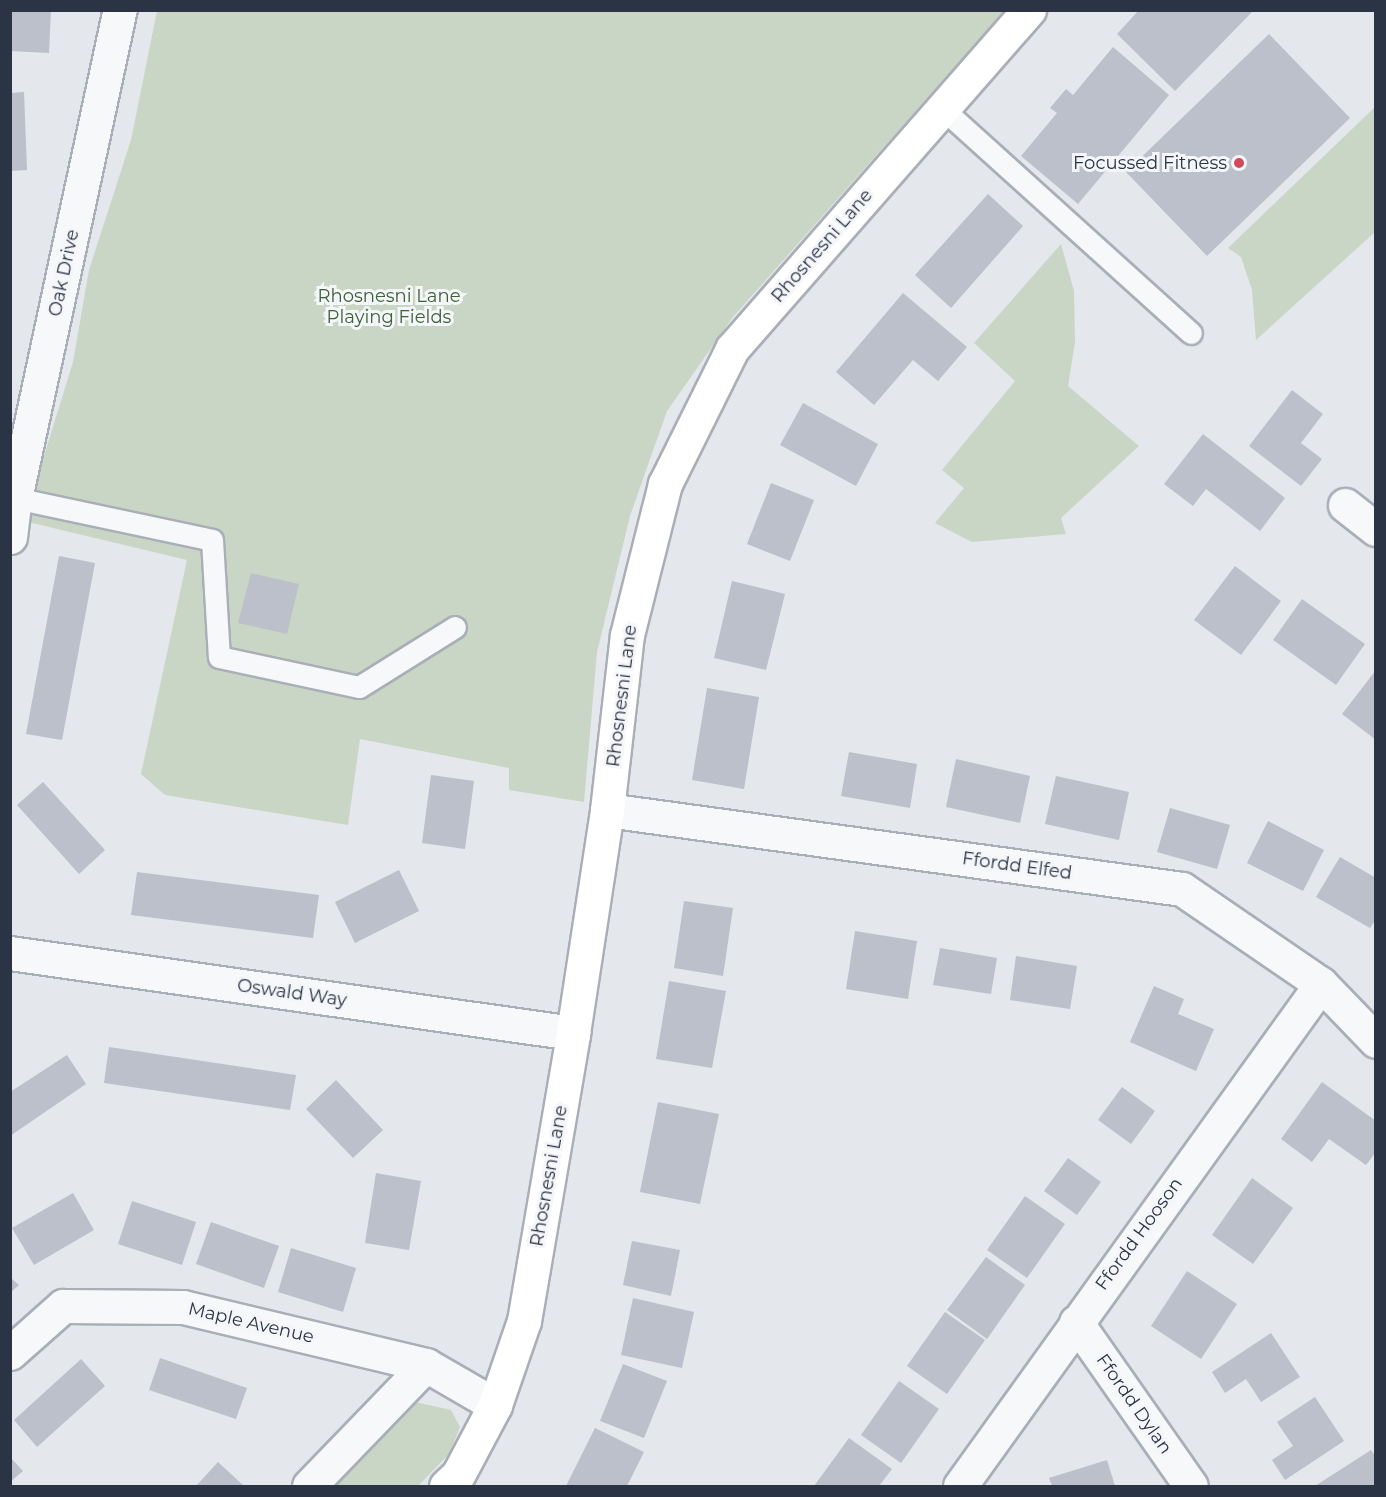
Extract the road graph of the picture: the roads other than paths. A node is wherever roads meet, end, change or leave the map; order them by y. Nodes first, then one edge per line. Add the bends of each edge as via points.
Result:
1 (120, 10) edge
2 (1029, 10) edge
3 (943, 109) junction
4 (1191, 333) dead end
5 (17, 455) edge
6 (15, 498) junction
7 (1345, 505) dead end
8 (1376, 529) edge
9 (10, 537) edge
10 (455, 627) dead end
11 (607, 810) junction
12 (10, 953) edge
13 (1321, 984) junction
14 (573, 1033) junction
15 (1376, 1041) edge
16 (1076, 1322) junction
17 (10, 1353) edge
18 (426, 1365) junction
19 (495, 1405) junction
20 (309, 1486) edge
21 (446, 1486) edge
22 (960, 1486) edge
23 (1191, 1486) edge

1 - 5 street, Oak Drive
2 - 3 main road, Rhosnesni Lane
3 - 4 lane
3 - 11 main road, Rhosnesni Lane via 732,349 665,484 627,635
5 - 6 street, Oak Drive
6 - 9 street, Oak Drive
6 - 10 lane via 212,540 219,657 359,687
7 - 8 street
11 - 13 street, Ffordd Elfed via 1182,888
11 - 14 main road, Rhosnesni Lane
12 - 14 street, Oswald Way
13 - 15 street, Ffordd Elfed
13 - 16 street, Ffordd Hooson
14 - 19 main road, Rhosnesni Lane via 524,1321
16 - 22 street, Ffordd Hooson
16 - 23 street, Ffordd Dylan
17 - 18 street, Maple Avenue via 63,1306 183,1307
18 - 19 street, Maple Avenue
18 - 20 street
19 - 21 main road, Rhosnesni Lane via 458,1475

